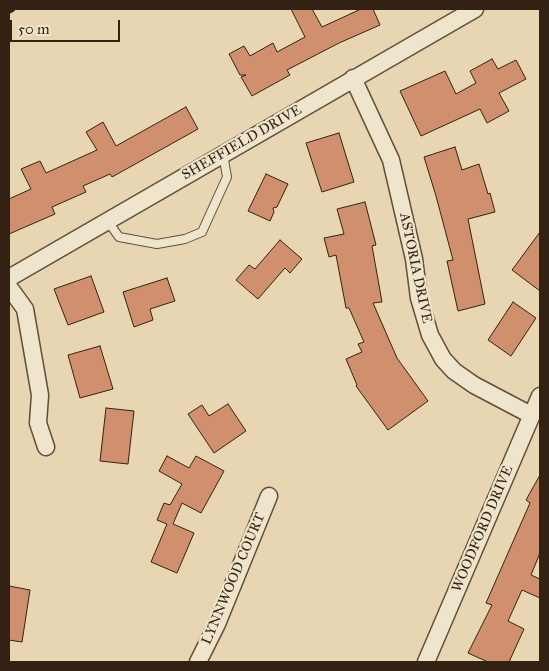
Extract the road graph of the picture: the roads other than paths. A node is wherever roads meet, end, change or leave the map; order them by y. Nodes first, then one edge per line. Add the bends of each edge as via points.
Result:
1 (475, 9) edge
2 (353, 78) junction
3 (223, 154) junction
4 (107, 220) junction
5 (9, 278) edge
6 (9, 287) edge
7 (540, 396) edge
8 (531, 415) junction
9 (46, 447) dead end
10 (269, 496) dead end
11 (198, 662) edge
12 (426, 662) edge

1 - 2 street, SHEFFIELD DRIVE
2 - 3 street, SHEFFIELD DRIVE
2 - 8 street, ASTORIA DRIVE via 391,160 419,298 430,335 454,371
3 - 4 street, SHEFFIELD DRIVE
3 - 4 lane via 228,177 202,232 157,244 119,237
4 - 5 street, SHEFFIELD DRIVE
6 - 9 street via 26,308 40,395 38,423
7 - 8 street, WOODFORD DRIVE
8 - 12 street, WOODFORD DRIVE
10 - 11 street, LYNNWOOD COURT via 217,624

